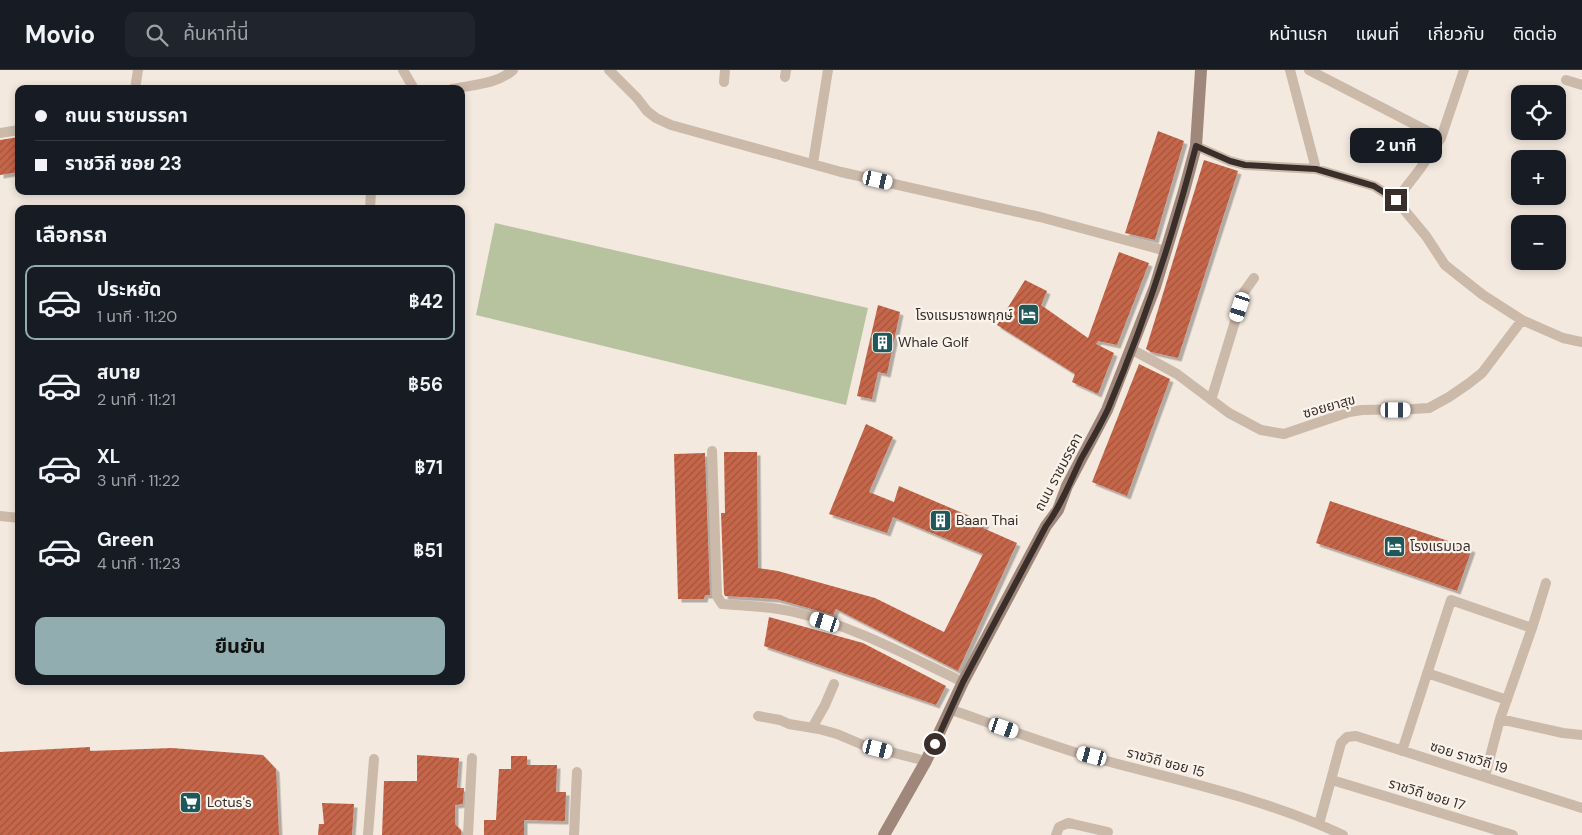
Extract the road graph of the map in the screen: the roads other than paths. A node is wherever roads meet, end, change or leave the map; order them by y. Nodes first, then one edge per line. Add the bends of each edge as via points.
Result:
1 (138, 70) edge
2 (403, 70) edge
3 (513, 70) edge
4 (608, 70) edge
5 (725, 70) edge
6 (828, 70) edge
7 (1201, 70) edge
8 (1290, 70) edge
9 (1309, 70) edge
10 (1464, 70) edge
11 (1566, 80) dead end
12 (724, 82) dead end
13 (136, 85) edge
14 (412, 85) edge
15 (465, 86) edge
16 (1582, 86) edge
17 (15, 131) edge
18 (0, 133) edge
19 (1440, 138) junction
20 (1196, 146) junction
21 (813, 163) junction
22 (1316, 169) junction
23 (1396, 200) junction
24 (1166, 251) junction
25 (1254, 278) dead end
26 (1522, 320) junction
27 (1582, 342) edge
28 (1132, 349) junction
29 (1211, 400) junction
30 (712, 451) dead end
31 (0, 516) edge
32 (15, 518) edge
33 (1546, 583) dead end
34 (1532, 628) junction
35 (1427, 673) junction
36 (963, 682) junction
37 (834, 684) dead end
38 (1507, 700) junction
39 (952, 710) junction
40 (758, 716) dead end
41 (1500, 719) junction
42 (812, 728) junction
43 (1582, 735) edge
44 (1402, 751) junction
45 (374, 758) dead end
46 (472, 758) dead end
47 (926, 761) junction
48 (577, 772) dead end
49 (1485, 776) junction
50 (1332, 780) junction
51 (1582, 808) edge
52 (1319, 824) junction
53 (1111, 834) edge
54 (368, 835) edge
55 (468, 835) edge
56 (574, 835) edge
57 (884, 835) edge
58 (1056, 835) edge
59 (1343, 835) edge
60 (1513, 835) edge

1 - 13 street
2 - 14 street
3 - 15 street via 495,80
4 - 21 street via 647,111 671,125
5 - 12 street
6 - 21 street
7 - 20 street, ถนน ราชมรรคา
8 - 22 street
9 - 19 street
10 - 19 street
11 - 16 street
17 - 18 street
19 - 23 street
20 - 22 street via 1245,165
20 - 24 street, ถนน ราชมรรคา
21 - 24 street via 1040,217
22 - 23 street via 1374,186
23 - 26 street via 1445,264 1483,295
24 - 28 street, ถนน ราชมรรคา
25 - 29 street via 1244,292
26 - 27 street via 1563,338
26 - 29 street, ซอยยาสุข via 1482,373 1429,408 1349,412 1284,434 1261,430
28 - 29 street, ซอยยาสุข via 1177,374
28 - 36 street, ถนน ราชมรรคา via 1107,410 1058,510 1046,526
30 - 36 street via 717,596 722,604 794,612 857,632
31 - 32 street
33 - 34 street
34 - 35 street via 1451,600
34 - 38 street
35 - 38 street
35 - 44 street
36 - 39 street, ถนน ราชมรรคา
37 - 42 street
38 - 41 street
39 - 47 street, ถนน ราชมรรคา
39 - 52 street, ราชวิถี ซอย 15 via 1074,752 1218,789
40 - 42 street
41 - 43 street
41 - 49 street
42 - 47 street
44 - 49 street, ซอย ราชวิถี 19
44 - 50 street, ซอย ราชวิถี 19 via 1356,736 1347,737 1341,743
45 - 54 street
46 - 55 street
47 - 57 street, ถนน ราชมรรคา
48 - 56 street
49 - 51 street, ซอย ราชวิถี 19
50 - 52 street
50 - 60 street, ราชวิถี ซอย 17
52 - 59 street, ราชวิถี ซอย 15
53 - 58 street via 1068,823 1059,827

